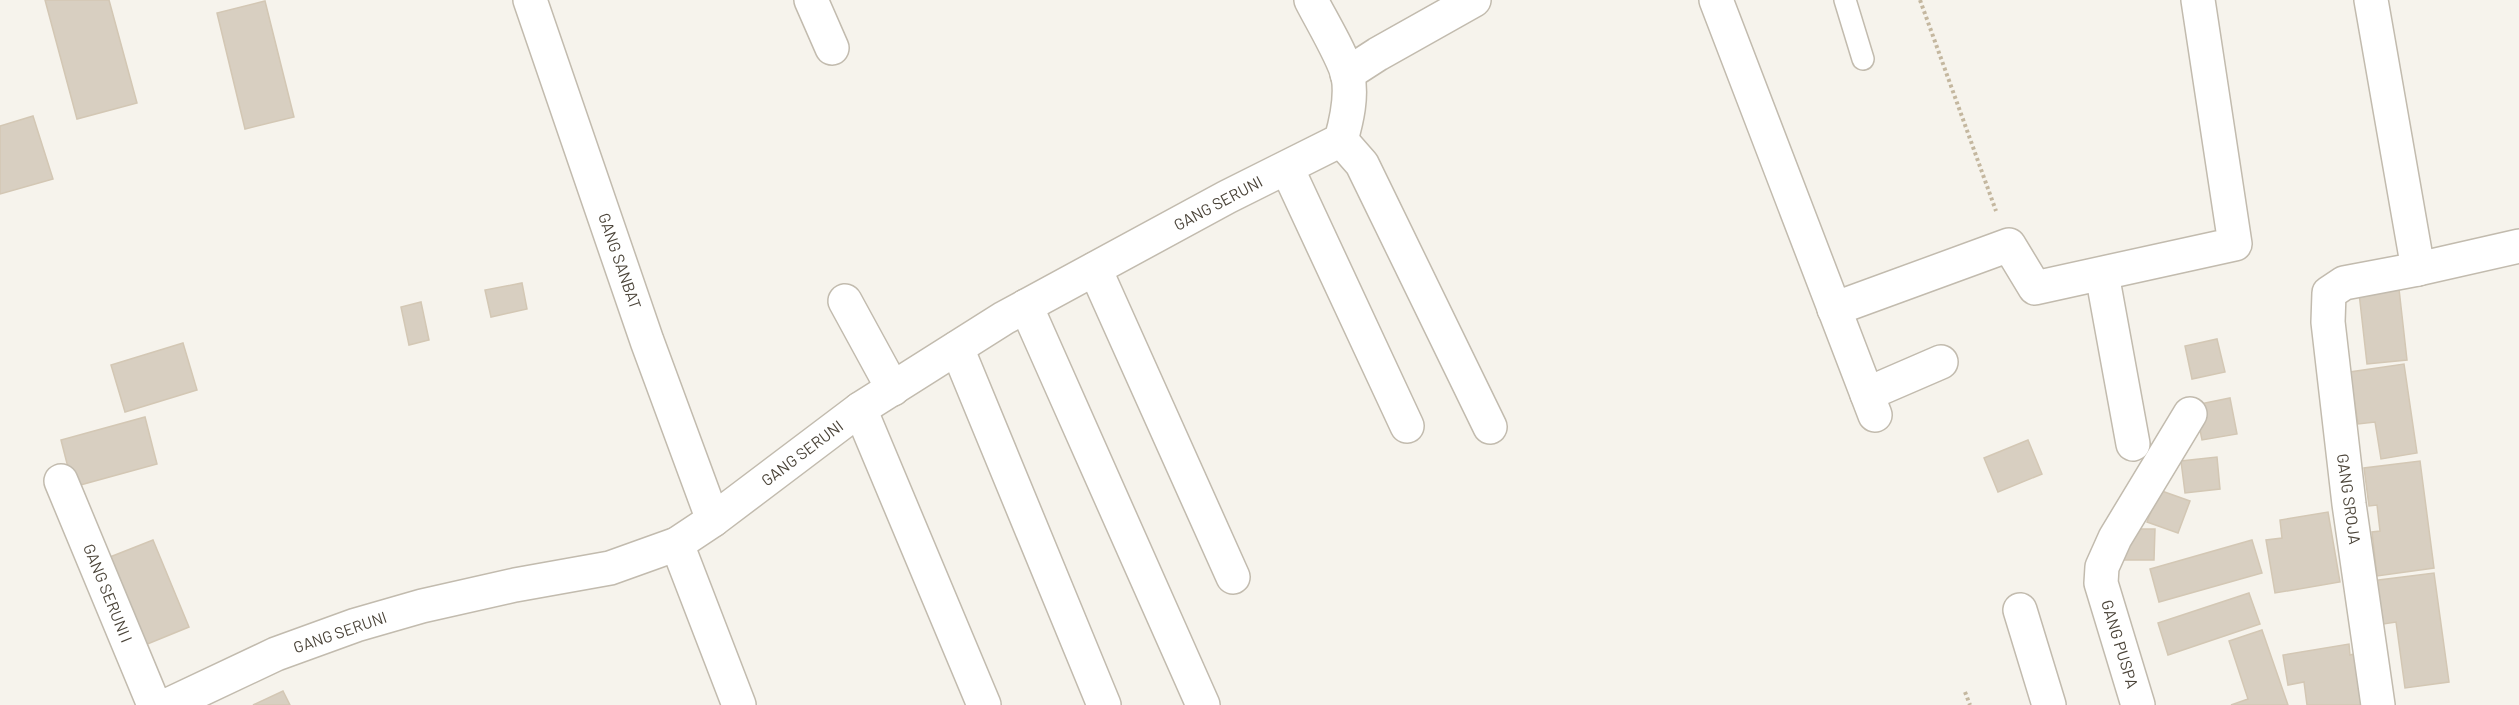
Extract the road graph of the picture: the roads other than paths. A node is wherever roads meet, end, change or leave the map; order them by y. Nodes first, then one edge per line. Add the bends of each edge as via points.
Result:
1 (530, 0) edge
2 (811, 0) edge
3 (1311, 0) edge
4 (1474, 0) edge
5 (1716, 0) edge
6 (1845, 0) edge
7 (2198, 0) edge
8 (2371, 0) edge
9 (832, 48) dead end
10 (1863, 58) dead end
11 (1347, 74) junction
12 (1341, 140) junction
13 (1287, 168) junction
14 (2519, 246) edge
15 (1095, 269) junction
16 (2418, 269) junction
17 (2102, 274) junction
18 (845, 301) dead end
19 (1026, 306) junction
20 (1834, 309) junction
21 (957, 348) junction
22 (1941, 362) dead end
23 (893, 389) junction
24 (860, 409) junction
25 (2190, 414) dead end
26 (1407, 426) dead end
27 (1490, 427) dead end
28 (2133, 444) dead end
29 (62, 481) dead end
30 (713, 520) junction
31 (677, 544) junction
32 (1233, 577) dead end
33 (2020, 610) dead end
34 (154, 705) edge
35 (168, 705) edge
36 (739, 705) edge
37 (984, 705) edge
38 (1104, 705) edge
39 (1203, 705) edge
40 (2049, 705) edge
41 (2138, 705) edge
42 (2378, 705) edge

1 - 30 street, GANG SANBAT
2 - 9 street
3 - 11 street
4 - 11 street
5 - 20 street
6 - 10 lane
7 - 17 street via 2235,244
8 - 16 street
11 - 12 street via 1349,97
12 - 13 street, GANG SERUNI
12 - 27 street via 1362,164
13 - 15 street, GANG SERUNI
13 - 26 street
14 - 16 street
15 - 19 street, GANG SERUNI
15 - 32 street
16 - 42 street, GANG SROJA via 2344,283 2329,293 2328,322 2349,504
17 - 20 street via 2035,288 2009,245
17 - 28 street
18 - 23 street
19 - 21 street, GANG SERUNI
19 - 39 street
20 - 22 street via 1871,405
21 - 23 street, GANG SERUNI
21 - 38 street
23 - 24 street, GANG SERUNI
24 - 30 street, GANG SERUNI
24 - 37 street
25 - 41 street, GANG PUSPA via 2115,538 2102,567 2101,583
29 - 34 street, GANG SERUNI I
30 - 31 street, GANG SERUNI
31 - 35 street, GANG SERUNI via 610,568 515,585 356,625 276,654
31 - 36 street
33 - 40 street

